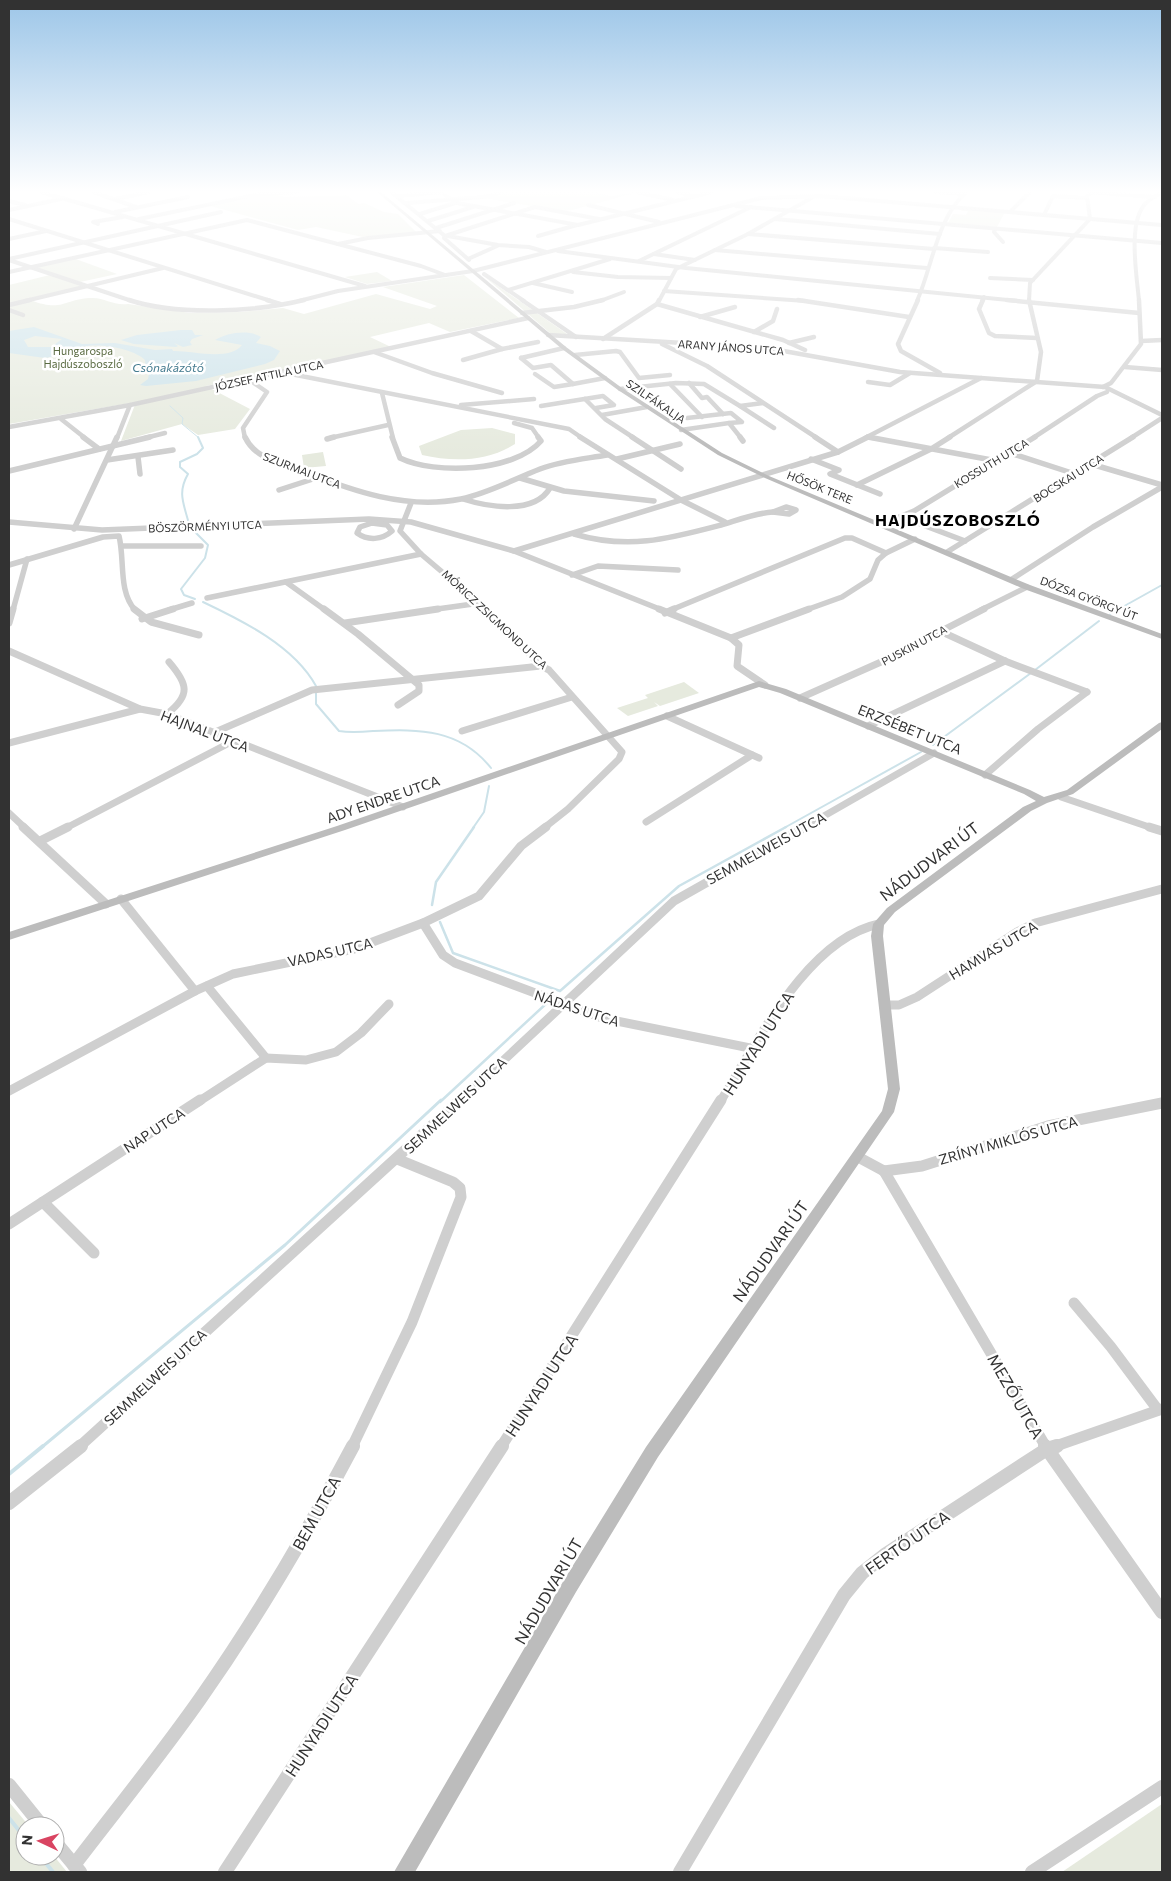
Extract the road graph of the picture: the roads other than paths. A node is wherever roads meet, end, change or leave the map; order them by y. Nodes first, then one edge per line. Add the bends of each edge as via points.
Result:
1 (67, 280) edge
2 (112, 280) edge
3 (201, 280) edge
4 (346, 280) edge
5 (417, 280) edge
6 (483, 280) edge
7 (493, 280) edge
8 (543, 280) edge
9 (634, 280) edge
10 (670, 280) edge
11 (814, 280) edge
12 (924, 280) edge
13 (1028, 280) edge
14 (1033, 280) joint
15 (1138, 280) edge
16 (532, 283) junction
17 (628, 284) dead end
18 (85, 286) junction
19 (368, 286) junction
20 (622, 289) dead end
21 (381, 290) dead end
22 (508, 290) junction
23 (921, 290) junction
24 (664, 291) junction
25 (572, 292) dead end
26 (984, 297) junction
27 (567, 300) dead end
28 (1029, 301) junction
29 (657, 304) junction
30 (9, 305) edge
31 (284, 306) junction
32 (577, 306) junction
33 (735, 307) dead end
34 (777, 309) dead end
35 (9, 310) edge
36 (539, 311) junction
37 (1140, 312) junction
38 (522, 313) junction
39 (23, 315) dead end
40 (700, 317) junction
41 (909, 317) junction
42 (528, 318) junction
43 (471, 331) junction
44 (754, 332) junction
45 (547, 334) junction
46 (576, 337) junction
47 (814, 337) dead end
48 (1037, 338) junction
49 (602, 339) junction
50 (613, 339) junction
51 (1162, 340) edge
52 (1141, 341) junction
53 (538, 342) dead end
54 (660, 342) junction
55 (789, 343) junction
56 (564, 348) junction
57 (607, 348) dead end
58 (502, 349) junction
59 (374, 352) junction
60 (537, 354) junction
61 (574, 355) junction
62 (808, 355) junction
63 (521, 358) joint
64 (463, 360) dead end
65 (552, 365) junction
66 (1125, 367) junction
67 (1162, 370) edge
68 (284, 372) junction
69 (910, 373) junction
70 (535, 374) dead end
71 (942, 374) junction
72 (670, 375) dead end
73 (605, 378) junction
74 (982, 378) junction
75 (248, 379) junction
76 (1037, 381) junction
77 (868, 382) dead end
78 (689, 383) junction
79 (573, 384) junction
80 (670, 384) junction
81 (554, 387) junction
82 (620, 389) junction
83 (1106, 389) junction
84 (382, 392) junction
85 (502, 393) dead end
86 (562, 394) dead end
87 (534, 399) dead end
88 (585, 399) junction
89 (763, 403) junction
90 (130, 405) junction
91 (541, 406) dead end
92 (740, 406) junction
93 (456, 407) junction
94 (647, 407) junction
95 (596, 408) junction
96 (722, 414) junction
97 (602, 415) junction
98 (702, 416) junction
99 (505, 417) junction
100 (1162, 417) edge
101 (688, 418) dead end
102 (61, 419) junction
103 (729, 423) junction
104 (388, 425) junction
105 (9, 427) edge
106 (774, 428) dead end
107 (681, 430) junction
108 (165, 433) dead end
109 (868, 437) junction
110 (327, 440) dead end
111 (742, 441) dead end
112 (680, 444) dead end
113 (113, 445) junction
114 (98, 449) junction
115 (931, 449) junction
116 (172, 450) dead end
117 (653, 451) junction
118 (838, 452) junction
119 (1010, 453) junction
120 (607, 455) junction
121 (138, 457) junction
122 (617, 459) junction
123 (107, 460) junction
124 (811, 460) junction
125 (997, 461) junction
126 (1091, 464) junction
127 (681, 469) dead end
128 (9, 471) edge
129 (140, 474) dead end
130 (761, 474) junction
131 (1075, 474) junction
132 (319, 477) junction
133 (520, 478) junction
134 (857, 485) junction
135 (1162, 486) edge
136 (550, 488) junction
137 (279, 490) dead end
138 (880, 494) dead end
139 (463, 499) junction
140 (681, 500) junction
141 (654, 501) dead end
142 (410, 503) junction
143 (774, 512) dead end
144 (902, 517) junction
145 (402, 521) junction
146 (9, 522) edge
147 (725, 522) junction
148 (882, 524) junction
149 (74, 529) junction
150 (102, 530) junction
151 (400, 530) junction
152 (392, 531) junction
153 (574, 534) junction
154 (830, 535) dead end
155 (103, 537) junction
156 (915, 539) junction
157 (841, 540) junction
158 (965, 541) junction
159 (121, 546) junction
160 (201, 546) dead end
161 (514, 551) junction
162 (947, 552) junction
163 (886, 553) junction
164 (421, 554) junction
165 (27, 559) junction
166 (9, 565) edge
167 (678, 570) dead end
168 (572, 575) junction
169 (1010, 578) junction
170 (286, 582) junction
171 (1027, 587) junction
172 (207, 598) dead end
173 (192, 603) dead end
174 (480, 603) junction
175 (665, 613) junction
176 (142, 619) junction
177 (344, 623) junction
178 (9, 624) edge
179 (940, 631) junction
180 (200, 635) dead end
181 (1162, 637) edge
182 (731, 638) junction
183 (9, 651) edge
184 (1005, 661) junction
185 (169, 662) dead end
186 (541, 666) junction
187 (413, 679) junction
188 (765, 684) junction
189 (572, 697) junction
190 (800, 698) junction
191 (398, 705) dead end
192 (140, 709) junction
193 (167, 714) junction
194 (666, 716) junction
195 (1162, 725) edge
196 (868, 726) junction
197 (462, 731) dead end
198 (212, 733) junction
199 (610, 736) junction
200 (233, 741) junction
201 (9, 743) edge
202 (934, 753) junction
203 (985, 774) junction
204 (1061, 797) junction
205 (1043, 801) junction
206 (403, 807) junction
207 (9, 813) edge
208 (18, 820) junction
209 (646, 822) dead end
210 (9, 824) edge
211 (1162, 831) edge
212 (40, 841) junction
213 (1162, 889) edge
214 (121, 899) junction
215 (106, 904) junction
216 (423, 923) junction
217 (879, 924) junction
218 (9, 936) edge
219 (206, 986) junction
220 (195, 991) junction
221 (389, 1004) dead end
222 (561, 1005) junction
223 (886, 1005) junction
224 (755, 1049) junction
225 (266, 1058) junction
226 (9, 1092) edge
227 (1162, 1103) edge
228 (858, 1157) junction
229 (397, 1158) junction
230 (884, 1171) junction
231 (43, 1202) junction
232 (9, 1224) edge
233 (94, 1253) dead end
234 (1074, 1303) dead end
235 (1160, 1410) edge
236 (1047, 1449) junction
237 (9, 1503) edge
238 (1162, 1612) edge
239 (9, 1785) edge
240 (1162, 1787) edge
241 (34, 1816) edge
242 (65, 1854) edge
243 (77, 1869) edge
244 (225, 1872) edge
245 (404, 1872) edge
246 (680, 1872) edge
247 (1032, 1872) edge

1 - 18 street
2 - 18 street
3 - 31 street
4 - 19 street
5 - 19 street
6 - 38 street, SZILFÁKALJA
7 - 22 street
8 - 16 street
9 - 17 street
10 - 24 street
11 - 23 street
12 - 23 street
13 - 14 street
14 - 28 street via 1028,292
15 - 37 street
16 - 22 street
16 - 25 street
18 - 30 street
18 - 31 street via 138,303 189,309 234,311
19 - 21 street
19 - 31 street
20 - 32 street
22 - 36 street
23 - 26 street
23 - 41 street
24 - 29 street
24 - 41 street via 792,298
26 - 28 street
26 - 48 street via 979,309 989,333
27 - 32 street
28 - 37 street
28 - 48 street
29 - 40 street
29 - 49 street
32 - 36 street
33 - 40 street
34 - 44 street via 773,321
35 - 39 street
36 - 38 street
36 - 46 street
37 - 52 street
38 - 42 street, SZILFÁKALJA
40 - 44 street
41 - 71 street via 898,348
42 - 43 street, JÓZSEF ATTILA UTCA
42 - 45 street, SZILFÁKALJA
43 - 58 street
43 - 59 street, JÓZSEF ATTILA UTCA
44 - 55 street
45 - 46 street, ARANY JÁNOS UTCA
45 - 56 street, SZILFÁKALJA
46 - 49 street, ARANY JÁNOS UTCA
47 - 55 street
48 - 76 street via 1041,352
49 - 50 street, ARANY JÁNOS UTCA
50 - 54 street, ARANY JÁNOS UTCA
50 - 57 street via 613,348
51 - 52 street
52 - 66 street, KOSSUTH UTCA via 1140,348
53 - 58 street
54 - 62 street, ARANY JÁNOS UTCA via 767,348
54 - 89 street via 707,366
55 - 62 street
56 - 60 street
56 - 61 street, SZILFÁKALJA
58 - 64 street
59 - 68 street, JÓZSEF ATTILA UTCA
59 - 85 street
60 - 63 street
60 - 65 street
61 - 72 street via 616,351 639,378
61 - 73 street, SZILFÁKALJA
62 - 69 street, ARANY JÁNOS UTCA
63 - 65 street via 533,368
65 - 79 street
66 - 67 street
66 - 83 street, KOSSUTH UTCA
68 - 75 street, JÓZSEF ATTILA UTCA
68 - 84 street
69 - 71 street, ARANY JÁNOS UTCA
69 - 77 street via 890,385
70 - 81 street
71 - 74 street
73 - 79 street
73 - 82 street, SZILFÁKALJA
74 - 76 street
74 - 109 street
75 - 90 street, JÓZSEF ATTILA UTCA
75 - 132 street, SZURMAI UTCA via 268,392 243,428 244,440 266,458
76 - 83 street
76 - 115 street
78 - 80 street
78 - 92 street via 712,388
78 - 96 street
79 - 81 street
80 - 82 street
80 - 98 street
81 - 86 street
82 - 94 street, SZILFÁKALJA
83 - 100 street
83 - 119 street, KOSSUTH UTCA
84 - 93 street
84 - 104 street
87 - 93 street
88 - 91 street
88 - 95 street
88 - 95 street via 603,396 614,405
89 - 92 street
89 - 118 street
90 - 102 street, JÓZSEF ATTILA UTCA
90 - 113 street
92 - 106 street
93 - 99 street
94 - 97 street
94 - 107 street, SZILFÁKALJA
95 - 97 street
96 - 98 street
96 - 103 street via 731,413 742,422
97 - 117 street
98 - 101 street
99 - 104 street via 500,419 536,431 540,445 515,459 480,466 441,468 403,460
99 - 120 street via 569,429
100 - 126 street, BOCSKAI UTCA
102 - 105 street, JÓZSEF ATTILA UTCA
102 - 114 street
103 - 107 street
103 - 111 street
104 - 110 street via 349,432
107 - 130 street, SZILFÁKALJA
108 - 113 street
109 - 115 street
109 - 118 street
112 - 117 street
113 - 114 street
113 - 123 street
114 - 128 street
115 - 125 street
115 - 134 street
116 - 121 street
117 - 122 street
117 - 127 street
118 - 124 street
119 - 125 street, KOSSUTH UTCA
119 - 131 street
120 - 122 street
120 - 133 street via 552,465
121 - 123 street
121 - 129 street
122 - 140 street
123 - 149 street
124 - 130 street
124 - 134 street via 839,470 830,474
125 - 144 street, KOSSUTH UTCA
126 - 131 street, BOCSKAI UTCA
126 - 135 street
130 - 140 street
130 - 148 street, HŐSÖK TERE
131 - 158 street, BOCSKAI UTCA
132 - 137 street
132 - 142 street, SZURMAI UTCA via 370,497
133 - 136 street
133 - 139 street
134 - 138 street
135 - 169 street
136 - 139 street via 544,498 532,502 487,505
136 - 141 street
139 - 142 street, SZURMAI UTCA
140 - 147 street
140 - 153 street
142 - 145 street
143 - 147 street
144 - 148 street, KOSSUTH UTCA
144 - 158 street
145 - 150 street, BÖSZÖRMÉNYI UTCA
145 - 151 street
145 - 161 street, BÖSZÖRMÉNYI UTCA
146 - 149 street, BÖSZÖRMÉNYI UTCA
147 - 153 street via 650,543 596,541
148 - 156 street, HŐSÖK TERE
149 - 150 street, BÖSZÖRMÉNYI UTCA
150 - 155 street
151 - 152 street
151 - 164 street, MÓRICZ ZSIGMOND UTCA
152 - 152 street via 374,538 360,536 356,531 375,523 387,525
153 - 161 street
154 - 157 street
155 - 159 street via 118,536
155 - 165 street
156 - 162 street, HŐSÖK TERE
156 - 163 street
157 - 163 street via 852,538
157 - 175 street
158 - 162 street, BOCSKAI UTCA
159 - 160 street
159 - 176 street via 125,585 132,610
161 - 168 street
162 - 169 street, HŐSÖK TERE
163 - 182 street via 878,560 870,580 842,597
164 - 170 street
164 - 174 street, MÓRICZ ZSIGMOND UTCA
165 - 166 street
165 - 178 street
167 - 168 street via 598,566
168 - 175 street
169 - 171 street, DÓZSA GYÖRGY ÚT
170 - 172 street
170 - 177 street
171 - 179 street, PUSKIN UTCA
171 - 181 street, DÓZSA GYÖRGY ÚT
173 - 176 street
174 - 177 street
174 - 186 street, MÓRICZ ZSIGMOND UTCA
175 - 182 street
176 - 180 street
177 - 187 street
179 - 184 street
179 - 190 street, PUSKIN UTCA
182 - 188 street via 739,645 737,666
183 - 192 street, HAJNAL UTCA
184 - 196 street
184 - 203 street via 1087,692
185 - 193 street via 184,681 186,692 180,704
186 - 187 street
186 - 189 street, MÓRICZ ZSIGMOND UTCA via 549,670
187 - 191 street via 420,690
187 - 198 street via 312,690
188 - 190 street, ERZSÉBET UTCA
188 - 194 street, ADY ENDRE UTCA via 753,685
189 - 197 street
189 - 199 street, MÓRICZ ZSIGMOND UTCA
190 - 196 street, ERZSÉBET UTCA
192 - 193 street, HAJNAL UTCA
192 - 201 street
193 - 198 street, HAJNAL UTCA
194 - 199 street, ADY ENDRE UTCA
194 - 209 street via 755,757
195 - 204 street, NÁDUDVARI ÚT
196 - 202 street, ERZSÉBET UTCA
198 - 200 street, HAJNAL UTCA
199 - 206 street, ADY ENDRE UTCA
199 - 216 street, VADAS UTCA via 622,752 613,765 568,809 521,846 479,896
200 - 206 street, HAJNAL UTCA
200 - 212 street
202 - 203 street, ERZSÉBET UTCA
202 - 222 street, SEMMELWEIS UTCA via 674,901
203 - 205 street, ERZSÉBET UTCA
204 - 205 street, NÁDUDVARI ÚT
204 - 211 street
205 - 217 street, NÁDUDVARI ÚT via 891,910
206 - 214 street, ADY ENDRE UTCA
207 - 208 street
208 - 210 street
208 - 212 street
212 - 215 street
213 - 223 street, HAMVAS UTCA via 1048,918 1017,932 917,998 899,1005
214 - 215 street, ADY ENDRE UTCA
214 - 220 street
215 - 218 street, ADY ENDRE UTCA
216 - 219 street, VADAS UTCA via 354,949 262,966 232,974
216 - 222 street, NÁDAS UTCA via 443,955 454,963
217 - 223 street, NÁDUDVARI ÚT via 877,936
217 - 224 street, HUNYADI UTCA via 866,925 844,940 797,980
219 - 220 street, VADAS UTCA
219 - 225 street
220 - 226 street, VADAS UTCA
221 - 225 street via 344,1049 321,1058 290,1062
222 - 224 street, NÁDAS UTCA via 602,1018
222 - 229 street, SEMMELWEIS UTCA
223 - 228 street, NÁDUDVARI ÚT via 894,1090 888,1112
224 - 244 street, HUNYADI UTCA via 536,1395
225 - 231 street, NAP UTCA
227 - 230 street, ZRÍNYI MIKLÓS UTCA via 1048,1126 922,1166
228 - 230 street
228 - 245 street, NÁDUDVARI ÚT via 652,1452
229 - 237 street, SEMMELWEIS UTCA via 80,1446
229 - 243 street, BEM UTCA via 453,1182 460,1188 461,1197 405,1337 318,1513 270,1593 216,1676
230 - 236 street, MEZŐ UTCA
231 - 232 street, NAP UTCA
231 - 233 street
234 - 235 street, FERTŐ UTCA
235 - 236 street, FERTŐ UTCA
236 - 238 street, MEZŐ UTCA
236 - 246 street, FERTŐ UTCA via 941,1517 862,1573 844,1595
239 - 241 street
240 - 247 street
242 - 243 street

